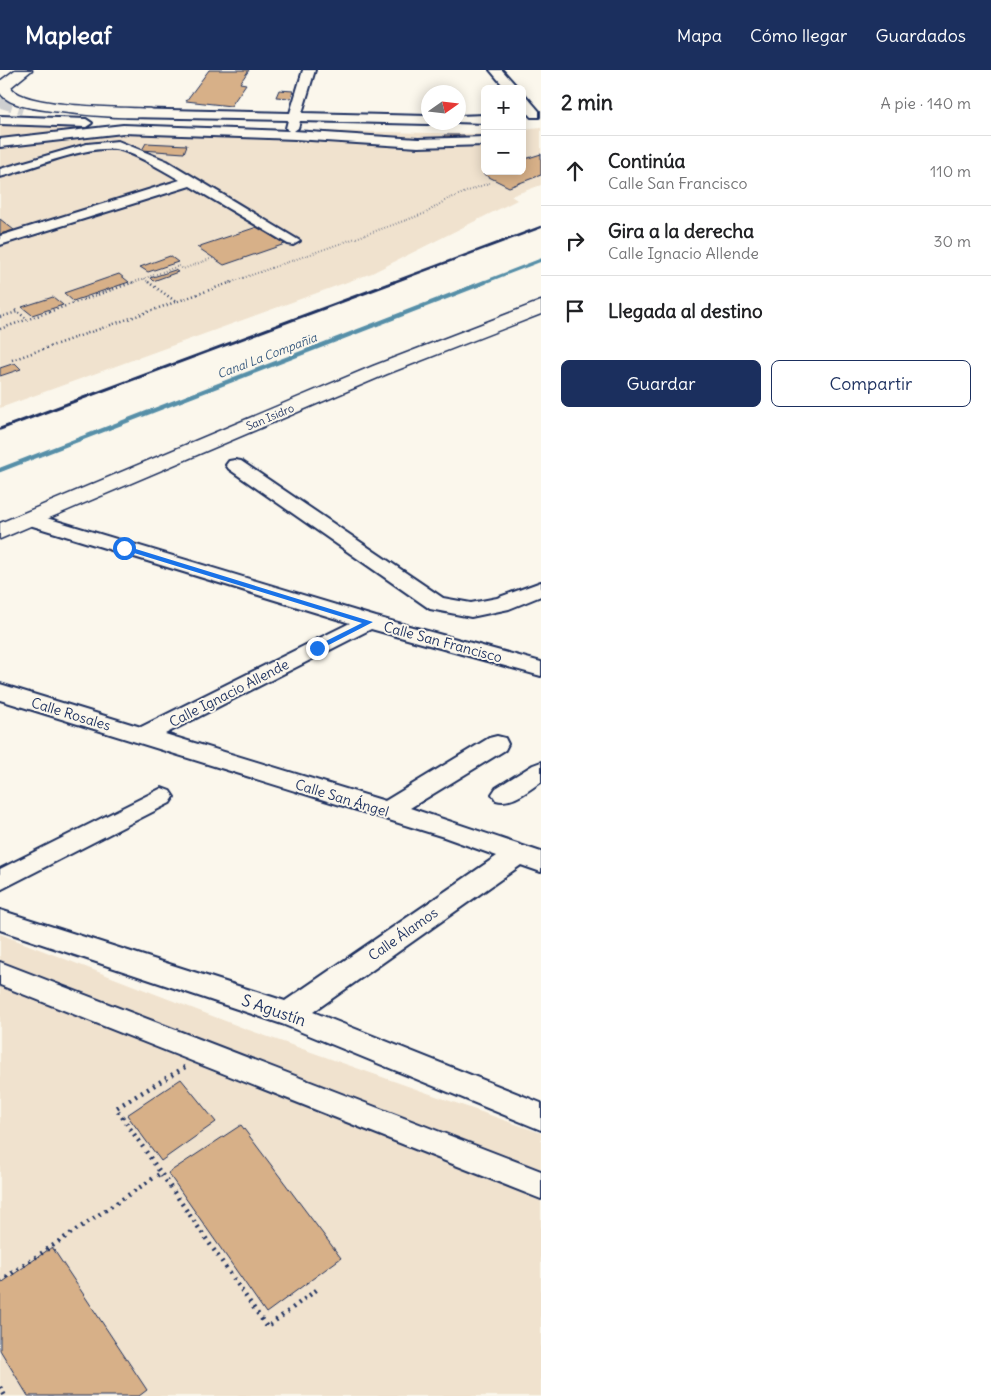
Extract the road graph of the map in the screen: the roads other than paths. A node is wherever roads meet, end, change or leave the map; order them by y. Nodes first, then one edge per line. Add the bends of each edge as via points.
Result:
1 (26, 70) edge
2 (309, 70) edge
3 (496, 70) edge
4 (509, 85) edge
5 (526, 105) edge
6 (23, 108) tunnel mouth
7 (151, 113) junction
8 (534, 117) edge
9 (481, 119) edge
10 (0, 120) tunnel mouth
11 (421, 120) edge
12 (466, 120) edge
13 (293, 123) junction
14 (481, 130) edge
15 (481, 141) edge
16 (0, 143) edge
17 (0, 173) edge
18 (192, 181) junction
19 (0, 241) edge
20 (293, 241) dead end
21 (541, 307) edge
22 (235, 465) dead end
23 (30, 519) junction
24 (0, 532) edge
25 (541, 588) edge
26 (369, 622) junction
27 (541, 669) edge
28 (0, 692) edge
29 (142, 736) junction
30 (498, 744) dead end
31 (541, 771) edge
32 (504, 794) dead end
33 (162, 797) dead end
34 (387, 811) junction
35 (530, 858) edge
36 (0, 880) edge
37 (0, 920) edge
38 (0, 973) edge
39 (288, 1014) junction
40 (541, 1117) edge
41 (541, 1185) edge

1 - 7 main road via 7,81 4,87 13,98 41,105
2 - 13 street
3 - 4 street
5 - 8 street
6 - 7 street via 80,113
7 - 13 street
9 - 12 street
10 - 13 street
11 - 13 street
13 - 14 street
15 - 16 street via 426,143 124,129
17 - 18 street via 109,144 125,147
18 - 19 street
18 - 20 street
21 - 23 main road, San Isidro via 380,370
22 - 25 street via 437,604 472,610 502,604
23 - 24 main road, San Isidro
23 - 26 street, Calle San Francisco
26 - 27 street, Calle San Francisco
26 - 29 street, Calle Ignacio Allende
28 - 29 street, Calle Rosales
29 - 34 street, Calle San Ángel
30 - 34 street
31 - 32 street
33 - 36 street
34 - 35 street, Calle San Ángel
35 - 39 street, Calle Álamos
37 - 39 street, S Agustín
38 - 41 street
39 - 40 street, S Agustín

